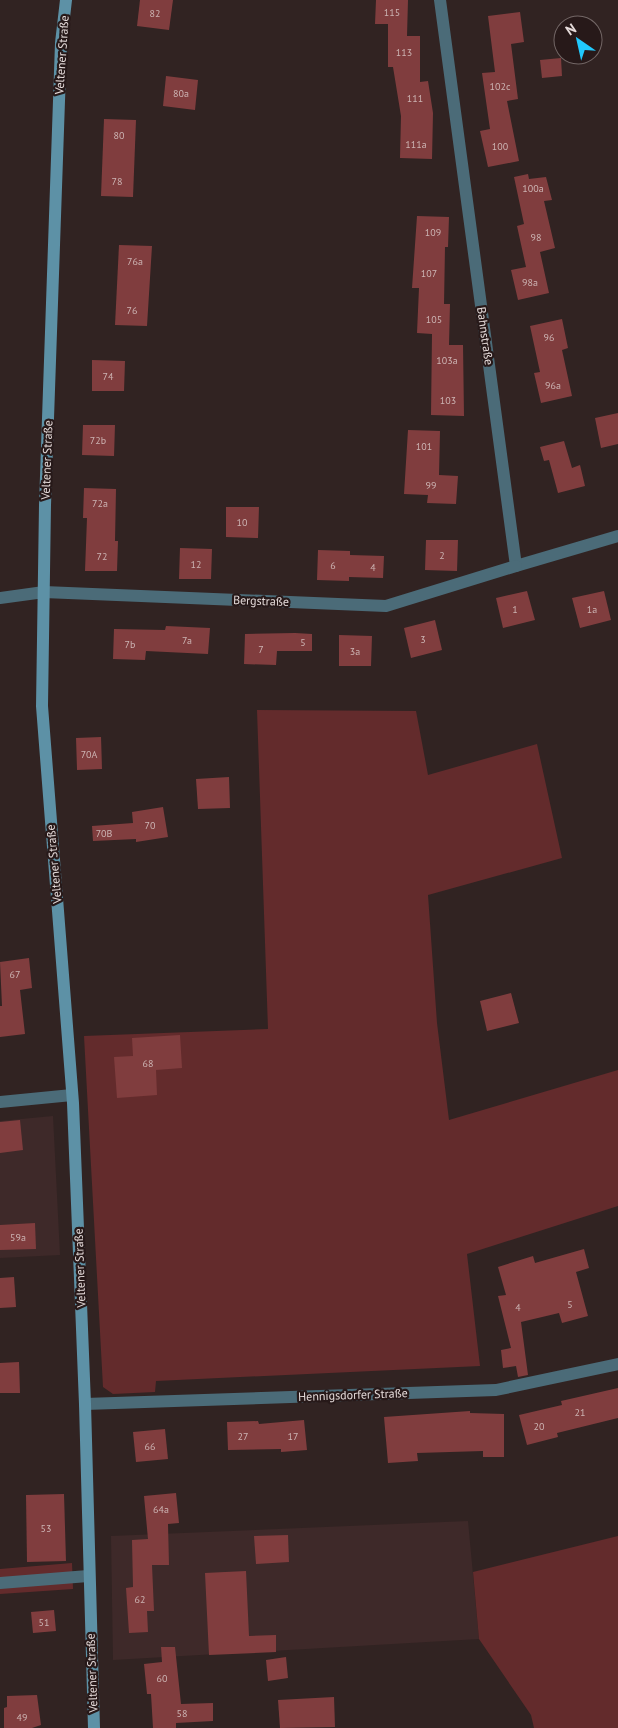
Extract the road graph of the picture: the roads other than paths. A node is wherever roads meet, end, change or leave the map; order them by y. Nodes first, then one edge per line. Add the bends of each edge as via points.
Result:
1 (66, 0) edge
2 (440, 0) edge
3 (618, 536) edge
4 (516, 566) junction
5 (44, 592) junction
6 (0, 598) edge
7 (72, 1095) junction
8 (0, 1102) edge
9 (618, 1364) edge
10 (85, 1404) junction
11 (88, 1576) junction
12 (0, 1582) edge
13 (94, 1728) edge

1 - 5 main road, Veltener Straße via 60,82
2 - 4 street, Bahnstraße
3 - 4 street
4 - 5 street, Bergstraße via 386,606
5 - 6 street, Bergstraße
5 - 7 main road, Veltener Straße via 42,706
7 - 8 street
7 - 10 main road, Veltener Straße
9 - 10 street, Hennigsdorfer Straße via 496,1390
10 - 11 main road, Veltener Straße
11 - 12 street
11 - 13 main road, Veltener Straße

